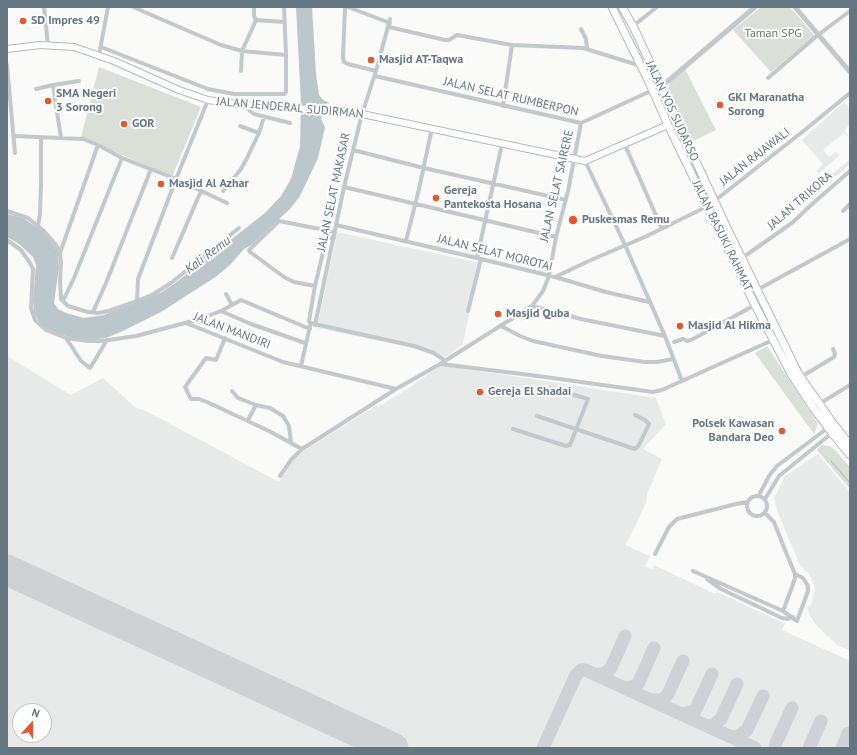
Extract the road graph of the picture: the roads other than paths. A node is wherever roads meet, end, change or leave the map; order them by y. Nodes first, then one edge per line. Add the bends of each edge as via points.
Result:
1 (44, 7) edge
2 (108, 7) edge
3 (133, 7) edge
4 (254, 7) edge
5 (284, 7) edge
6 (346, 7) edge
7 (612, 7) edge
8 (622, 7) edge
9 (657, 7) edge
10 (755, 7) edge
11 (795, 7) edge
12 (850, 11) edge
13 (256, 20) junction
14 (284, 22) junction
15 (390, 23) junction
16 (632, 26) junction
17 (581, 29) dead end
18 (818, 35) junction
19 (48, 45) junction
20 (512, 45) junction
21 (101, 47) junction
22 (588, 48) junction
23 (7, 49) edge
24 (242, 51) junction
25 (99, 55) junction
26 (286, 55) junction
27 (7, 65) edge
28 (642, 67) junction
29 (376, 71) junction
30 (241, 72) dead end
31 (850, 72) edge
32 (375, 76) junction
33 (768, 78) dead end
34 (80, 81) dead end
35 (53, 85) junction
36 (657, 88) junction
37 (36, 89) dead end
38 (850, 92) edge
39 (234, 94) junction
40 (208, 100) junction
41 (233, 104) junction
42 (247, 105) junction
43 (503, 106) junction
44 (362, 114) junction
45 (264, 117) junction
46 (290, 123) dead end
47 (582, 123) junction
48 (668, 125) junction
49 (240, 126) dead end
50 (432, 128) junction
51 (259, 133) junction
52 (14, 136) junction
53 (41, 138) junction
54 (61, 138) junction
55 (98, 144) junction
56 (502, 144) junction
57 (625, 144) junction
58 (353, 150) junction
59 (15, 153) dead end
60 (122, 158) junction
61 (575, 160) junction
62 (585, 161) junction
63 (424, 168) junction
64 (151, 169) junction
65 (850, 171) edge
66 (176, 179) junction
67 (494, 184) junction
68 (344, 187) junction
69 (201, 191) junction
70 (223, 191) dead end
71 (566, 200) junction
72 (715, 201) junction
73 (227, 203) dead end
74 (415, 204) junction
75 (850, 204) edge
76 (708, 206) junction
77 (7, 211) edge
78 (843, 211) dead end
79 (486, 222) junction
80 (336, 225) junction
81 (38, 226) junction
82 (239, 228) dead end
83 (662, 229) junction
84 (335, 232) junction
85 (556, 237) junction
86 (334, 238) junction
87 (850, 239) edge
88 (7, 240) edge
89 (406, 241) junction
90 (625, 245) junction
91 (60, 253) junction
92 (172, 258) dead end
93 (479, 258) junction
94 (742, 258) junction
95 (549, 276) junction
96 (555, 277) junction
97 (315, 286) junction
98 (757, 290) junction
99 (226, 294) dead end
100 (137, 300) junction
101 (63, 301) junction
102 (649, 302) junction
103 (232, 304) junction
104 (755, 305) junction
105 (532, 306) junction
106 (221, 310) junction
107 (468, 311) dead end
108 (93, 312) junction
109 (186, 323) junction
110 (770, 324) junction
111 (312, 326) junction
112 (501, 326) junction
113 (665, 336) junction
114 (66, 338) junction
115 (225, 338) junction
116 (107, 340) junction
117 (773, 340) junction
118 (674, 342) dead end
119 (305, 344) junction
120 (833, 349) dead end
121 (673, 359) junction
122 (445, 360) junction
123 (440, 364) junction
124 (301, 366) junction
125 (801, 377) junction
126 (682, 381) junction
127 (850, 385) edge
128 (551, 388) dead end
129 (396, 389) junction
130 (232, 391) dead end
131 (819, 404) junction
132 (256, 405) junction
133 (635, 415) dead end
134 (538, 416) dead end
135 (248, 420) junction
136 (832, 428) junction
137 (513, 429) dead end
138 (576, 429) junction
139 (291, 442) junction
140 (850, 445) edge
141 (302, 449) junction
142 (850, 455) edge
143 (280, 476) dead end
144 (759, 495) junction
145 (765, 499) junction
146 (748, 502) junction
147 (765, 513) junction
148 (655, 554) dead end
149 (693, 571) dead end
150 (795, 574) junction
151 (701, 575) junction
152 (767, 604) junction
153 (764, 610) junction
154 (783, 611) junction
155 (793, 617) junction

1 - 19 street
2 - 21 street
3 - 24 street via 221,45
4 - 13 street
5 - 14 street
6 - 15 street
6 - 29 street via 344,62
7 - 28 highway, JALAN BASUKI RAHMAT
8 - 16 highway, JALAN YOS SUDARSO
9 - 16 street
10 - 36 street
11 - 18 street
12 - 18 street
13 - 14 street
13 - 24 street
14 - 26 street
15 - 20 street via 445,40 457,35
15 - 29 street, JALAN SELAT MAKASAR
16 - 36 highway, JALAN YOS SUDARSO
17 - 22 street
18 - 31 street
18 - 33 street
19 - 23 main road, JALAN JENDERAL SUDIRMAN
19 - 25 main road, JALAN JENDERAL SUDIRMAN via 74,47
20 - 22 street
20 - 43 street
21 - 25 street
21 - 39 street via 208,89
22 - 28 street
24 - 26 street
24 - 30 street
25 - 40 main road, JALAN JENDERAL SUDIRMAN
26 - 39 street via 285,93
27 - 52 street
28 - 36 highway, JALAN BASUKI RAHMAT
29 - 32 street, JALAN SELAT MAKASAR
32 - 43 street, JALAN SELAT RUMBERPON
32 - 44 street, JALAN SELAT MAKASAR
34 - 35 street
35 - 37 street
35 - 54 street
36 - 47 street, JALAN SELAT RUMBERPON
36 - 48 highway, JALAN BASUKI RAHMAT
36 - 72 highway, JALAN YOS SUDARSO
38 - 72 street, JALAN RAJAWALI
39 - 41 street
40 - 41 main road, JALAN JENDERAL SUDIRMAN
40 - 66 street
41 - 42 main road, JALAN JENDERAL SUDIRMAN
42 - 44 main road, JALAN JENDERAL SUDIRMAN
42 - 45 street via 252,113
43 - 47 street, JALAN SELAT RUMBERPON
44 - 50 main road, JALAN JENDERAL SUDIRMAN
44 - 58 street, JALAN SELAT MAKASAR
45 - 46 street
45 - 51 street
47 - 61 street, JALAN SELAT SAIRERE
48 - 57 main road, JALAN JENDERAL SUDIRMAN
48 - 76 highway, JALAN BASUKI RAHMAT
49 - 51 street
50 - 56 main road, JALAN JENDERAL SUDIRMAN
50 - 63 street
51 - 70 street via 241,169
52 - 53 street
52 - 59 street
53 - 54 street
53 - 81 street
54 - 55 street via 83,139
55 - 60 street
55 - 91 street
56 - 61 main road, JALAN JENDERAL SUDIRMAN
56 - 67 street
57 - 62 main road, JALAN JENDERAL SUDIRMAN
57 - 83 street
58 - 63 street
58 - 68 street, JALAN SELAT MAKASAR
60 - 64 street
60 - 101 street
61 - 62 main road, JALAN JENDERAL SUDIRMAN
61 - 71 street, JALAN SELAT SAIRERE
62 - 90 street
63 - 67 street
63 - 74 street
64 - 66 street
64 - 108 street
65 - 94 street, JALAN TRIKORA via 792,224
66 - 69 street
66 - 100 street via 138,279
67 - 71 street
67 - 79 street
68 - 74 street
68 - 80 street, JALAN SELAT MAKASAR
69 - 73 street
69 - 92 street
71 - 85 street, JALAN SELAT SAIRERE
72 - 76 street, JALAN RAJAWALI
72 - 94 highway, JALAN YOS SUDARSO
74 - 79 street
74 - 89 street
75 - 78 street
76 - 83 street, JALAN RAJAWALI
76 - 104 highway, JALAN BASUKI RAHMAT
77 - 81 street via 28,218
79 - 85 street
79 - 93 street
80 - 84 street, JALAN SELAT MAKASAR
80 - 89 street, JALAN SELAT MOROTAI
81 - 91 street
82 - 100 street via 171,283 152,295
83 - 90 street, JALAN RAJAWALI
84 - 86 street, JALAN SELAT MAKASAR
84 - 97 street via 279,221 249,250 284,277 294,282
85 - 95 street, JALAN SELAT SAIRERE
86 - 97 street via 326,240
86 - 111 street, JALAN SELAT MAKASAR
87 - 98 street
88 - 114 street, JALAN MANDIRI via 21,250 33,268 31,308 34,320 46,330
89 - 93 street, JALAN SELAT MOROTAI
90 - 96 street, JALAN RAJAWALI
90 - 102 street
91 - 101 street
93 - 95 street, JALAN SELAT MOROTAI
93 - 107 street
94 - 98 highway, JALAN YOS SUDARSO
95 - 96 street, JALAN SELAT MOROTAI
95 - 105 street, JALAN SELAT SAIRERE via 543,291
96 - 102 street, JALAN SELAT MOROTAI
97 - 111 street via 310,321
98 - 110 highway, JALAN YOS SUDARSO
99 - 103 street
100 - 108 street via 98,313
101 - 108 street via 68,306
102 - 113 street
103 - 106 street
103 - 111 street via 242,300
104 - 110 highway, JALAN BASUKI RAHMAT
104 - 118 street via 691,340
105 - 112 street
105 - 113 street
106 - 109 street
106 - 119 street
109 - 115 street, JALAN MANDIRI
109 - 116 street, JALAN MANDIRI via 136,336
110 - 117 highway, JALAN BASUKI RAHMAT
110 - 125 highway, JALAN YOS SUDARSO
111 - 119 street
111 - 122 street via 414,346
112 - 121 street via 533,341 602,356 645,362
112 - 122 street
113 - 121 street
114 - 116 street, JALAN MANDIRI
114 - 116 street via 81,361 90,368
115 - 124 street, JALAN MANDIRI via 283,362
115 - 135 street via 216,360 206,358 185,388 191,400 199,399
117 - 126 street
117 - 136 highway, JALAN BASUKI RAHMAT via 791,374
119 - 124 street
120 - 125 street via 835,354 832,359
121 - 126 street
122 - 123 street
123 - 126 street via 653,392
123 - 129 street
124 - 129 street, JALAN MANDIRI
125 - 131 highway, JALAN YOS SUDARSO
127 - 131 street
128 - 138 street via 588,399
129 - 141 street
130 - 132 street via 237,397
131 - 136 highway, JALAN YOS SUDARSO
132 - 135 street
132 - 139 street via 274,410 283,416 289,426
133 - 138 street via 649,424 635,449
134 - 138 street
135 - 139 street
136 - 140 highway, JALAN YOS SUDARSO
136 - 142 highway, JALAN BASUKI RAHMAT
136 - 144 street via 777,466
136 - 145 street via 779,476
137 - 138 street via 567,446 572,443
139 - 141 street
141 - 143 street
144 - 145 street
144 - 146 street
145 - 147 street via 768,503
146 - 147 street via 748,511 752,515
146 - 148 street via 677,519 669,527
147 - 150 street via 774,522
149 - 151 street
150 - 154 street
150 - 155 street via 803,578 808,591 797,621
151 - 152 street
151 - 153 street via 721,589
152 - 153 street
152 - 154 street
153 - 155 street via 782,618
154 - 155 street

